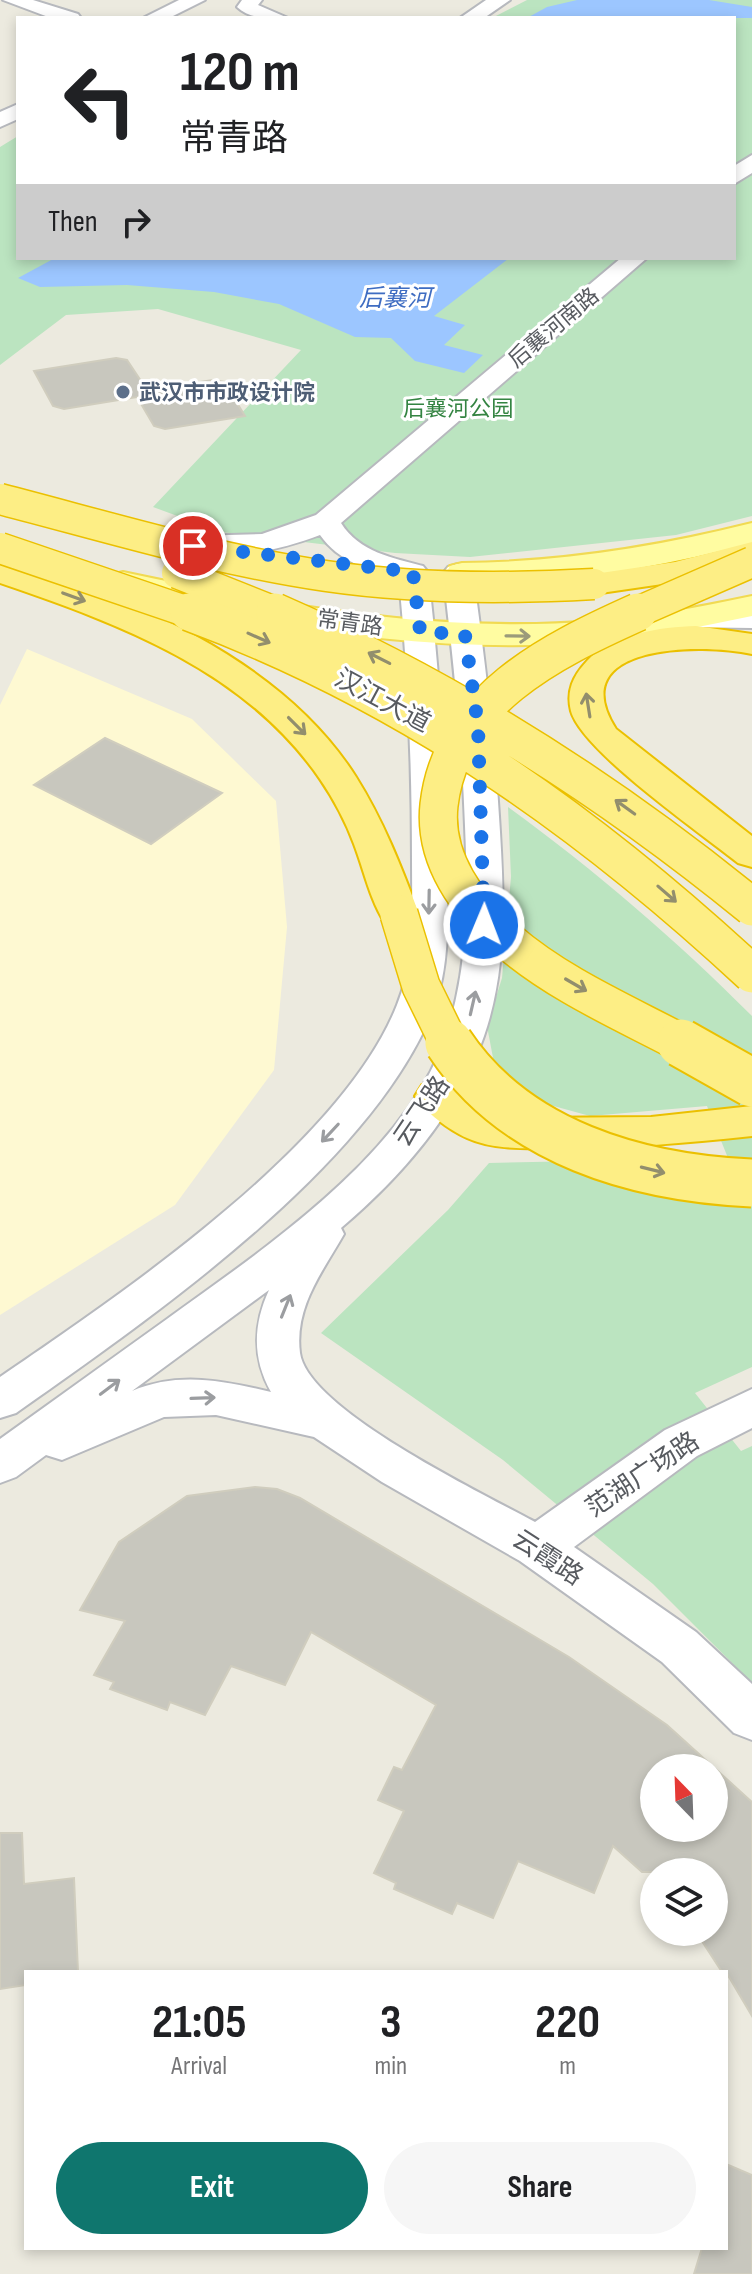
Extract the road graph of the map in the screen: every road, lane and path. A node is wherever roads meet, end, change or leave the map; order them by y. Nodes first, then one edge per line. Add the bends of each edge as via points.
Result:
1 (13, 0) edge
2 (195, 0) edge
3 (219, 0) edge
4 (252, 0) edge
5 (500, 0) edge
6 (65, 16) edge
7 (158, 16) edge
8 (183, 16) edge
9 (272, 16) edge
10 (473, 16) edge
11 (752, 162) edge
12 (736, 175) edge
13 (633, 260) edge
14 (0, 499) edge
15 (0, 507) edge
16 (0, 519) edge
17 (326, 521) junction
18 (752, 533) edge
19 (138, 538) junction
20 (0, 550) edge
21 (752, 552) edge
22 (752, 562) edge
23 (0, 572) edge
24 (413, 572) junction
25 (458, 573) junction
26 (752, 581) edge
27 (752, 606) edge
28 (752, 619) edge
29 (693, 621) junction
30 (420, 631) junction
31 (596, 634) junction
32 (465, 635) junction
33 (752, 644) edge
34 (752, 855) edge
35 (752, 907) edge
36 (752, 974) edge
37 (752, 1083) edge
38 (437, 1096) junction
39 (732, 1125) edge
40 (752, 1183) edge
41 (354, 1194) junction
42 (0, 1400) edge
43 (752, 1407) edge
44 (326, 1422) junction
45 (0, 1467) edge
46 (537, 1547) junction
47 (752, 1717) edge

1 - 6 street
2 - 7 street
3 - 8 street
4 - 9 street via 247,7
5 - 10 street
11 - 12 street
13 - 17 street, 后襄河南路
14 - 21 highway, bridge via 253,562 410,585 594,584 676,572
15 - 19 main road
35 -> 16 highway, 汉江大道, bridge via 591,782 417,678 240,596
17 - 19 street, 后襄河南路 via 288,538 244,548
17 - 24 street via 333,536 353,552
18 - 25 main road via 623,562
19 - 24 main road
20 - 30 main road, 常青路 via 265,610
20 -> 36 highway, 汉江大道, bridge via 77,570 199,613 319,665 437,728 608,845
22 -> 37 highway, bridge via 601,628 507,686 454,747 442,772 436,809 450,867 497,931 547,969
23 -> 40 highway, bridge via 175,638 252,686 301,729 338,774 368,825 416,975 442,1032 456,1055 498,1098 555,1135 624,1163 701,1180
24 - 25 main road
24 - 30 street
25 - 32 street, 云飞路
26 - 31 main road
27 - 29 main road, 常青路
28 - 29 street
29 - 31 main road, 常青路
30 - 32 main road, 常青路
30 -> 42 street via 427,741 427,962 415,1007 390,1059 351,1111 225,1232
32 -> 31 main road, 常青路
38 -> 32 street, 云飞路 via 465,1036 481,969 486,903 478,726
34 -> 33 highway via 603,736 585,701 598,668 639,645 699,637
38 - 39 highway via 481,1127 520,1133
38 - 41 street, 云飞路
44 -> 41 street via 283,1372 277,1328 304,1259
45 -> 41 street, 云飞路 via 257,1276
43 - 46 street, 范湖广场路 via 681,1443
45 -> 44 street via 159,1399 216,1397
44 - 46 street, 云霞路
46 - 47 street, 云霞路 via 679,1647

